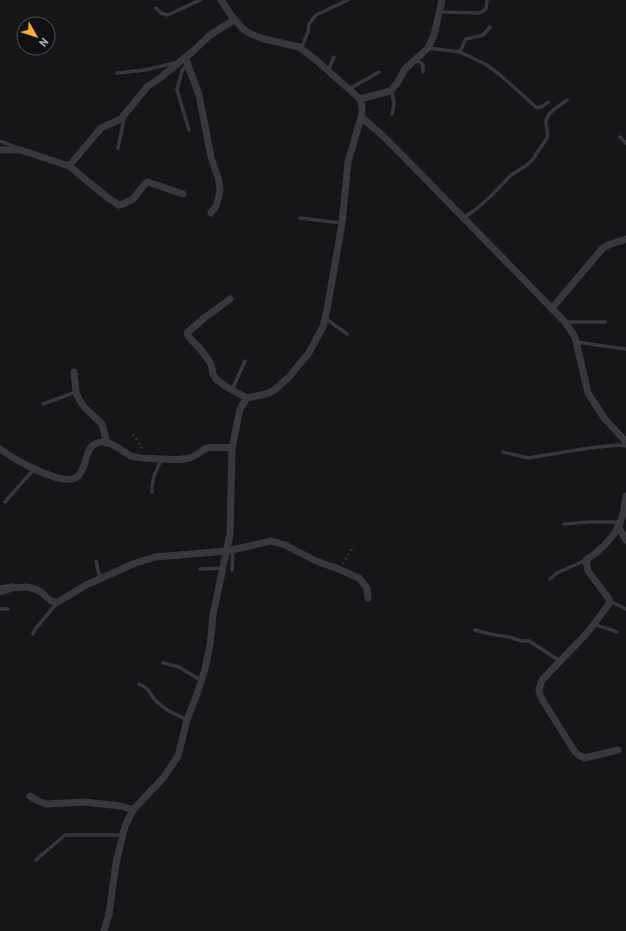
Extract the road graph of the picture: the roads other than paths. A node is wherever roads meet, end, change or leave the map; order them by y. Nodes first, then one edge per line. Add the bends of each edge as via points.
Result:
1 (200, 0) edge
2 (221, 0) edge
3 (348, 0) edge
4 (442, 0) edge
5 (487, 0) edge
6 (156, 8) dead end
7 (440, 12) junction
8 (234, 20) junction
9 (490, 28) dead end
10 (301, 48) junction
11 (428, 48) junction
12 (460, 52) junction
13 (334, 57) dead end
14 (186, 60) junction
15 (414, 61) junction
16 (178, 63) junction
17 (328, 71) junction
18 (379, 72) dead end
19 (423, 72) dead end
20 (117, 74) dead end
21 (349, 89) junction
22 (391, 90) junction
23 (360, 99) junction
24 (567, 100) dead end
25 (548, 102) dead end
26 (392, 114) dead end
27 (124, 116) junction
28 (361, 117) junction
29 (189, 130) dead end
30 (620, 137) dead end
31 (0, 141) edge
32 (626, 143) edge
33 (118, 148) dead end
34 (0, 150) edge
35 (25, 151) junction
36 (69, 166) junction
37 (183, 194) dead end
38 (211, 213) dead end
39 (300, 218) dead end
40 (463, 218) junction
41 (342, 223) junction
42 (626, 239) edge
43 (230, 299) dead end
44 (552, 308) junction
45 (325, 318) junction
46 (565, 322) junction
47 (605, 322) dead end
48 (347, 334) dead end
49 (576, 342) junction
50 (626, 349) edge
51 (245, 361) dead end
52 (74, 372) dead end
53 (232, 390) junction
54 (76, 392) junction
55 (247, 398) junction
56 (44, 404) dead end
57 (626, 442) edge
58 (107, 443) junction
59 (626, 446) edge
60 (232, 448) junction
61 (1, 450) edge
62 (503, 452) dead end
63 (162, 459) junction
64 (34, 469) junction
65 (152, 492) dead end
66 (626, 496) edge
67 (5, 502) dead end
68 (564, 524) dead end
69 (619, 524) junction
70 (626, 540) edge
71 (230, 550) junction
72 (586, 560) junction
73 (96, 562) dead end
74 (223, 568) junction
75 (200, 569) dead end
76 (232, 570) dead end
77 (100, 578) junction
78 (550, 579) dead end
79 (0, 587) edge
80 (20, 587) junction
81 (0, 592) edge
82 (368, 598) dead end
83 (610, 601) junction
84 (58, 602) junction
85 (0, 609) edge
86 (8, 609) dead end
87 (626, 609) edge
88 (594, 624) junction
89 (475, 630) dead end
90 (617, 632) dead end
91 (33, 634) dead end
92 (561, 662) junction
93 (163, 663) dead end
94 (202, 681) junction
95 (139, 684) dead end
96 (187, 720) junction
97 (618, 750) dead end
98 (30, 796) dead end
99 (133, 810) junction
100 (122, 835) junction
101 (36, 860) dead end
102 (104, 931) edge

1 - 6 lane via 168,15
2 - 8 street
3 - 10 lane via 316,15 309,24
4 - 7 street
5 - 7 lane via 486,9 480,13
7 - 11 street via 432,43
8 - 10 street via 251,34
8 - 14 street via 210,35
9 - 12 lane via 483,35 466,39
10 - 17 street
11 - 12 lane
11 - 15 street
12 - 25 lane via 486,64 537,108
13 - 17 lane
14 - 16 street
14 - 29 lane via 177,90
14 - 38 street via 199,95 211,158 219,181 220,191
15 - 19 lane via 423,65
15 - 22 street via 405,69
16 - 20 lane
16 - 27 street via 147,87
17 - 21 street
18 - 21 lane
21 - 23 street
22 - 23 street
22 - 26 lane via 395,100
23 - 28 street
24 - 40 lane via 547,116 547,138 533,158 524,168 511,175 490,198
27 - 33 lane
27 - 36 street via 101,128
28 - 40 street
28 - 41 street via 348,162
30 - 32 lane
31 - 35 lane
34 - 35 street
35 - 36 street
36 - 37 street via 116,204 128,202 148,182
39 - 41 lane
40 - 44 street
41 - 45 street
42 - 44 street via 602,249
43 - 53 street via 187,333 211,364 216,378
44 - 46 street
45 - 48 lane
45 - 55 street via 323,327 308,354 289,378 273,391
46 - 47 lane
46 - 49 street
49 - 50 lane
49 - 57 street via 588,394 605,419
51 - 53 lane
52 - 54 street
53 - 55 street
54 - 56 lane
54 - 58 street via 84,407 102,424
55 - 60 street via 240,409
58 - 63 street via 132,456
58 - 64 street via 92,446 81,473 75,479 62,479
59 - 62 lane via 589,448 528,458
60 - 63 street via 207,448 188,458
60 - 71 street
61 - 64 street
63 - 65 lane via 153,475
64 - 67 lane
66 - 69 street
68 - 69 lane
69 - 70 street
69 - 72 street via 613,535
71 - 74 street
71 - 76 lane
71 - 77 street via 155,557
71 - 82 street via 276,542 359,578 367,588
72 - 78 lane via 557,573
72 - 83 street via 588,571
73 - 77 lane
74 - 75 lane
74 - 94 street
77 - 84 street
79 - 80 lane
80 - 81 street
80 - 84 street via 35,589 51,601
83 - 87 lane
83 - 88 street
84 - 91 lane
85 - 86 lane
88 - 90 lane
88 - 92 street
89 - 92 lane via 529,641
92 - 97 street via 542,680 539,690 563,734 575,752 585,758
93 - 94 lane via 179,667
94 - 96 street
95 - 96 lane via 149,689 162,706
96 - 99 street via 181,748 172,767
98 - 99 street via 46,804 84,802 121,806
99 - 100 street
100 - 101 lane via 65,835
100 - 102 street

